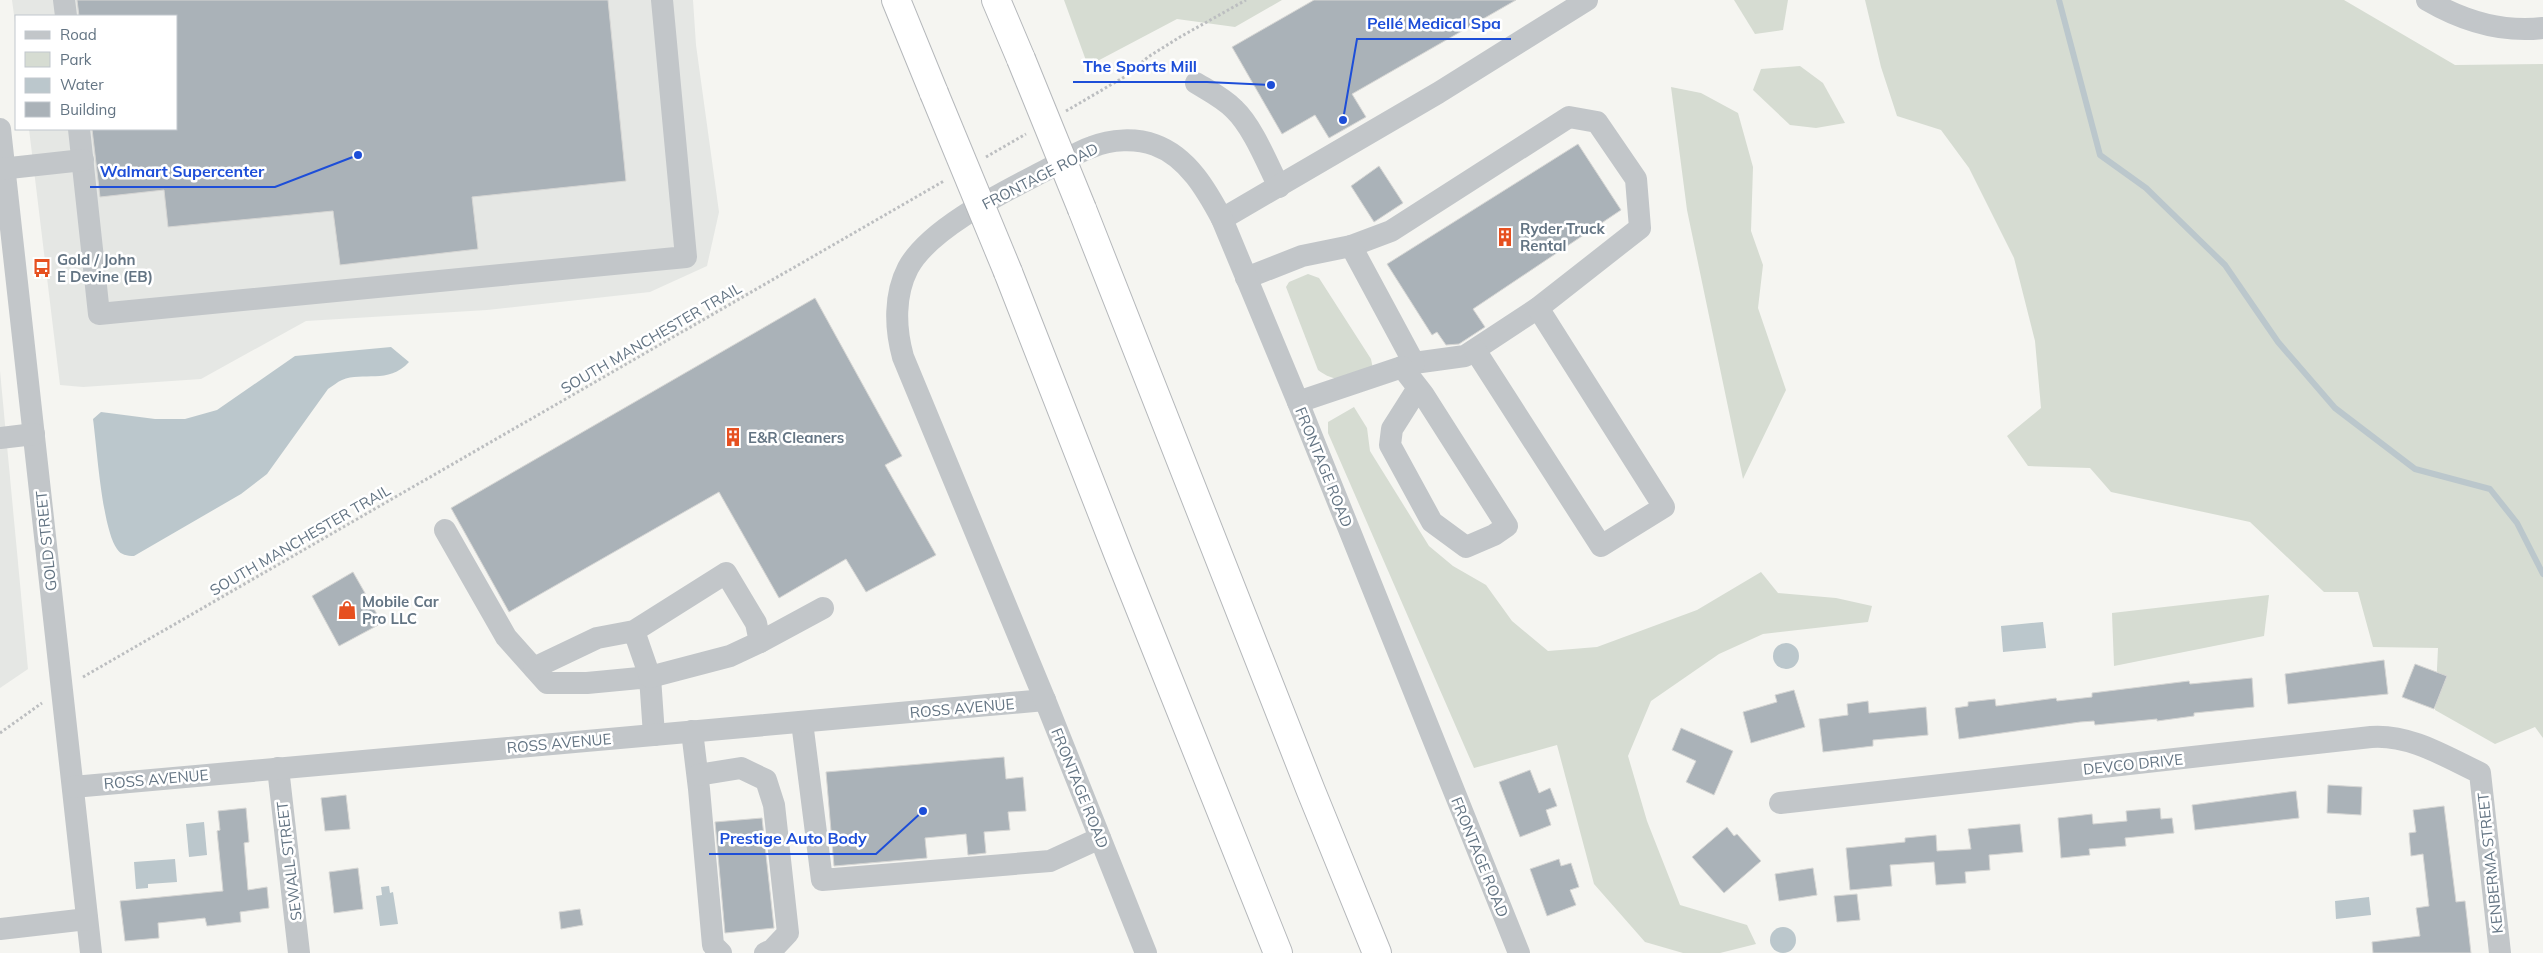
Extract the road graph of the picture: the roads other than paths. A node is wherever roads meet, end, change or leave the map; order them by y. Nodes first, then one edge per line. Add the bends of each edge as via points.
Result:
1 (64, 0) edge
2 (662, 0) edge
3 (896, 0) edge
4 (996, 0) edge
5 (1587, 0) edge
6 (2427, 0) edge
7 (66, 15) edge
8 (2543, 28) edge
9 (1196, 83) dead end
10 (0, 129) edge
11 (80, 130) edge
12 (83, 160) junction
13 (2, 169) edge
14 (1279, 187) junction
15 (1222, 219) junction
16 (1351, 246) junction
17 (1246, 278) junction
18 (1538, 308) junction
19 (1475, 350) junction
20 (1408, 365) junction
21 (1418, 388) junction
22 (1298, 402) junction
23 (34, 434) junction
24 (0, 438) edge
25 (445, 530) dead end
26 (824, 608) dead end
27 (634, 631) junction
28 (760, 642) junction
29 (534, 668) junction
30 (650, 677) junction
31 (1045, 700) junction
32 (802, 722) junction
33 (692, 732) junction
34 (654, 735) junction
35 (278, 768) junction
36 (2480, 772) joint
37 (698, 775) junction
38 (73, 787) junction
39 (1780, 803) dead end
40 (1100, 838) junction
41 (87, 919) junction
42 (0, 929) edge
43 (91, 953) edge
44 (299, 953) edge
45 (721, 953) edge
46 (764, 953) edge
47 (1146, 953) edge
48 (1278, 953) edge
49 (1377, 953) edge
50 (1519, 953) edge
51 (2500, 953) edge

1 - 7 street
2 - 12 street via 686,257 99,314
3 - 48 highway, bridge via 1008,272
4 - 49 highway, bridge
5 - 14 street
6 - 8 street via 2452,14 2490,27
9 - 14 street via 1236,111
10 - 13 street, GOLD STREET
11 - 12 street
12 - 13 street
13 - 23 street, GOLD STREET
14 - 15 street
15 - 17 street, FRONTAGE ROAD
15 - 31 street, FRONTAGE ROAD via 1194,174 1166,150 1143,142 1108,142 994,197 948,228 918,254 900,285 897,338 902,357
16 - 17 street via 1302,256
16 - 18 street via 1391,231 1569,117 1597,122 1636,179 1640,228
16 - 20 street
17 - 22 street, FRONTAGE ROAD
18 - 19 street
18 - 19 street via 1664,506 1601,546
19 - 20 street via 1465,356
20 - 21 street
20 - 22 street
21 - 21 street via 1507,526 1466,547 1432,522 1390,445 1392,429
22 - 50 street, FRONTAGE ROAD
23 - 24 street
23 - 38 street, GOLD STREET
25 - 29 street via 506,637
26 - 28 street
27 - 28 street via 726,574 756,623
27 - 29 street via 597,638
27 - 30 street
28 - 30 street via 730,656
29 - 30 street via 547,683
30 - 34 street
31 - 32 street, ROSS AVENUE
31 - 40 street, FRONTAGE ROAD
32 - 33 street, ROSS AVENUE
32 - 40 street via 822,880 1050,860
33 - 34 street, ROSS AVENUE
33 - 37 street
34 - 35 street, ROSS AVENUE
35 - 38 street, ROSS AVENUE
35 - 44 street, SEWALL STREET
36 - 39 street, DEVCO DRIVE via 2412,742 2380,737
36 - 51 street, KENBERMA STREET
37 - 45 street via 713,945
37 - 46 street via 741,768 766,780 774,805 788,933 772,950
38 - 41 street, GOLD STREET
40 - 47 street, FRONTAGE ROAD
41 - 42 street
41 - 43 street, GOLD STREET

